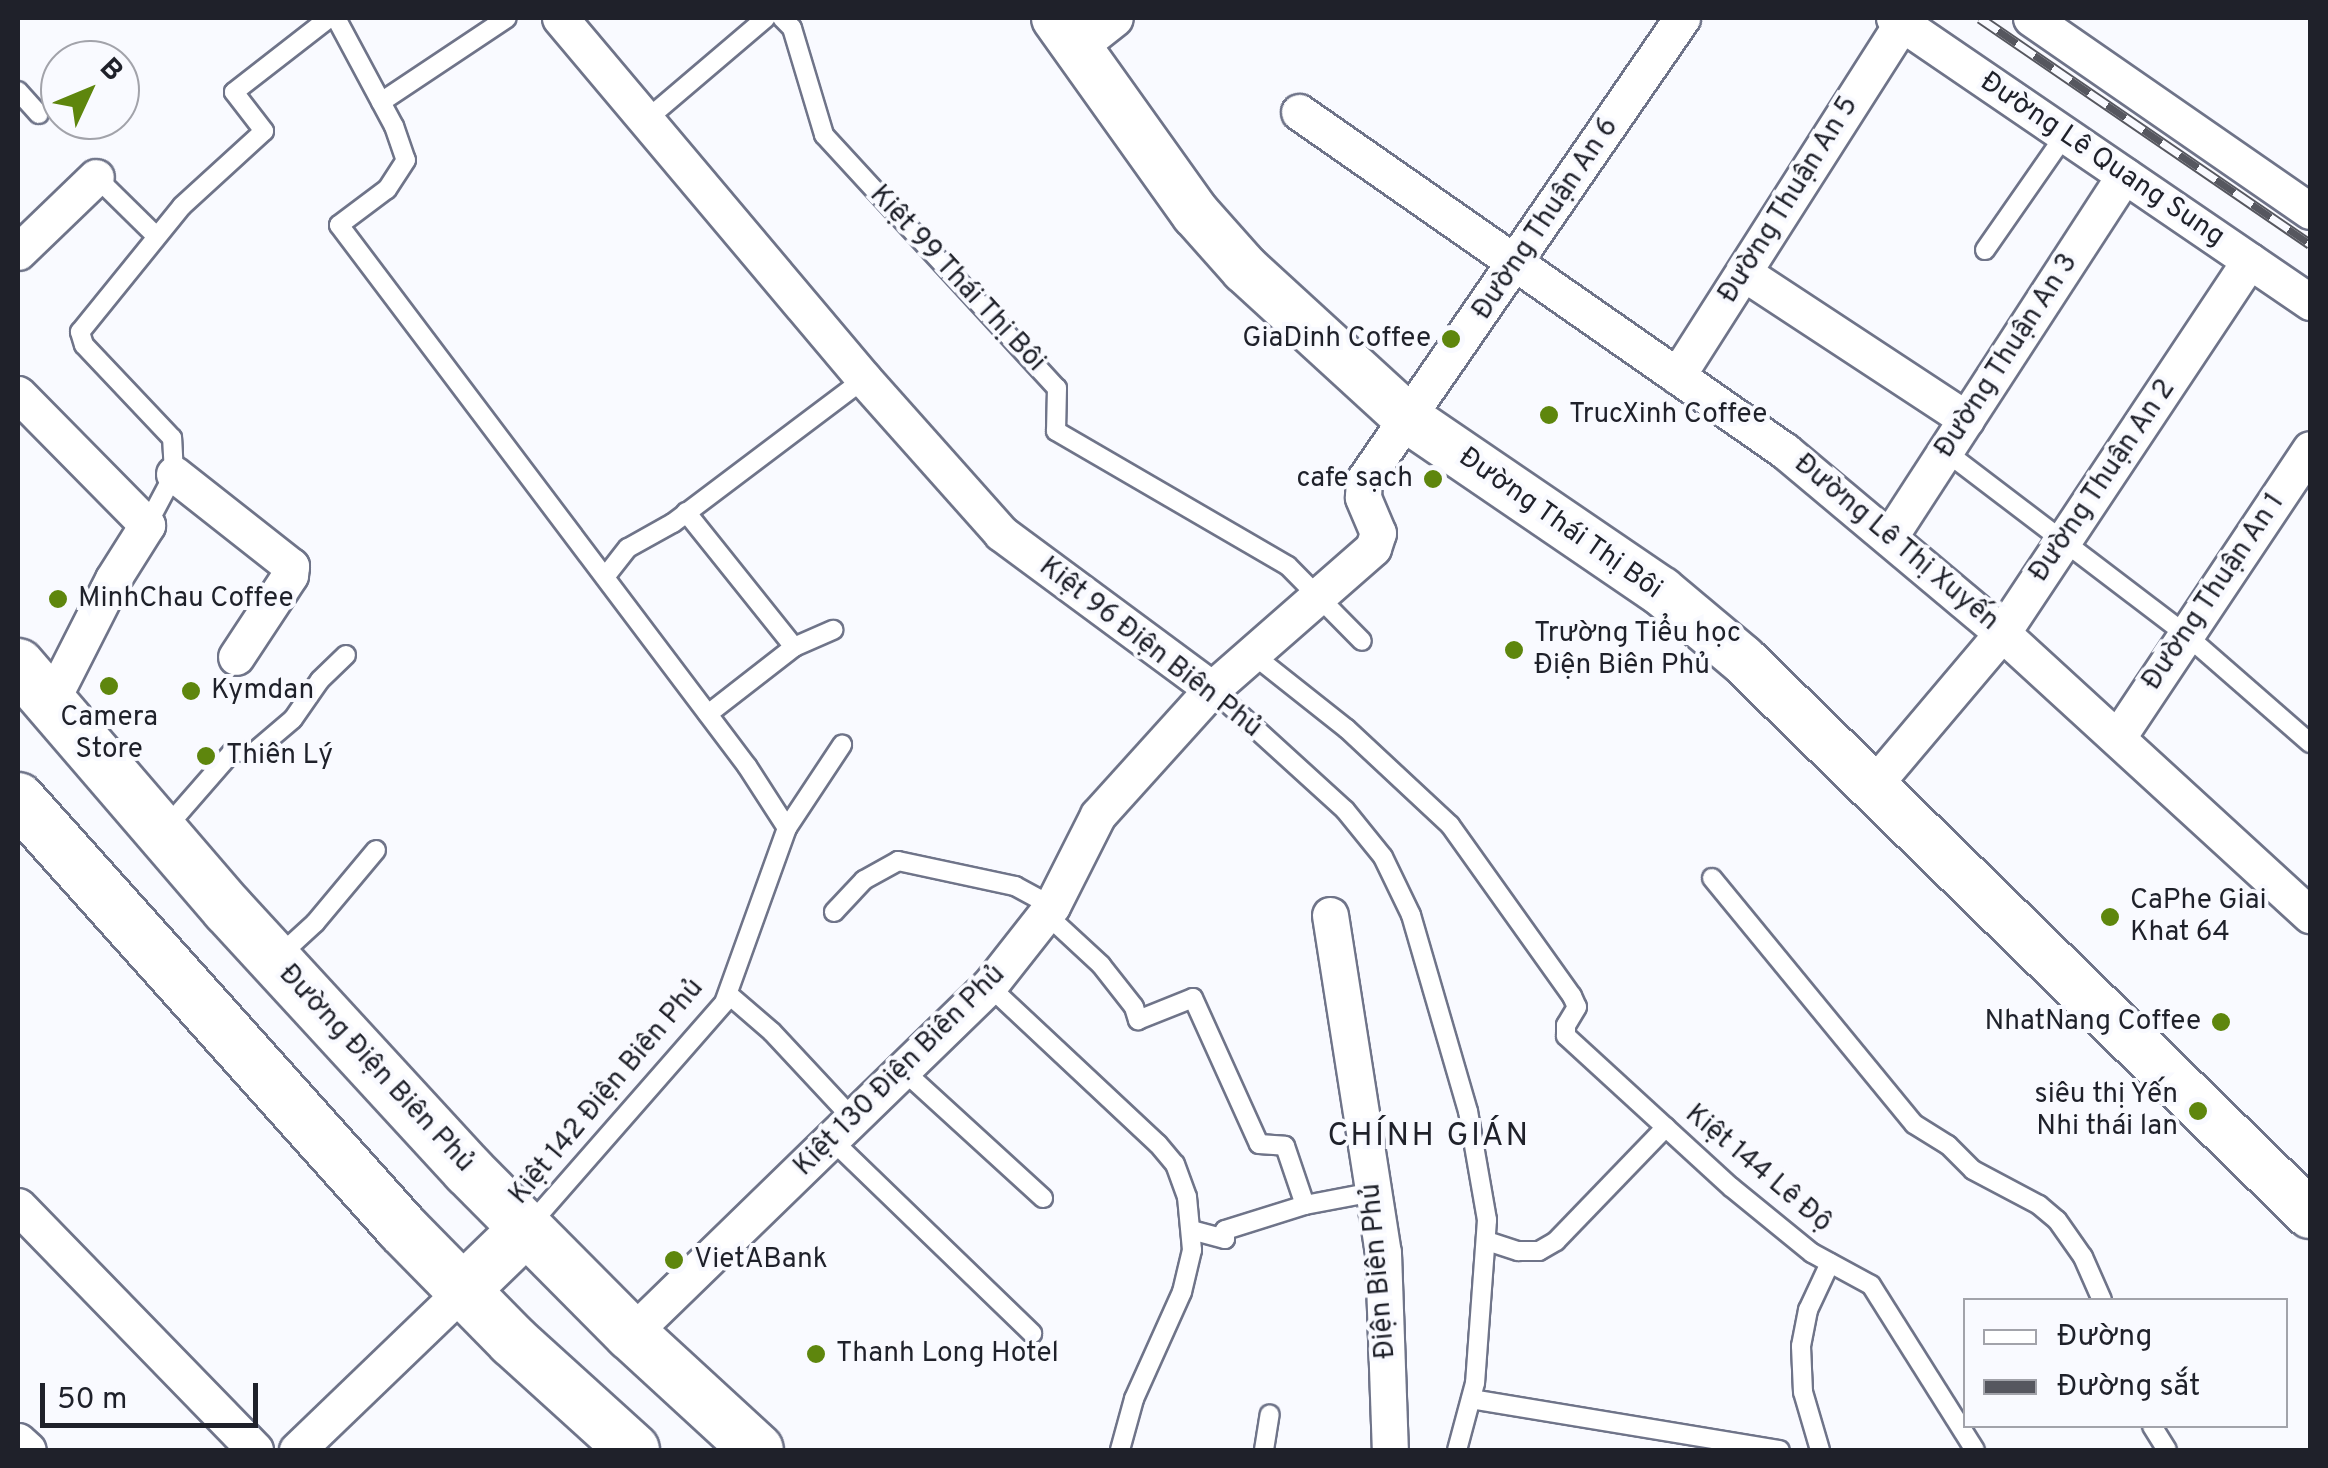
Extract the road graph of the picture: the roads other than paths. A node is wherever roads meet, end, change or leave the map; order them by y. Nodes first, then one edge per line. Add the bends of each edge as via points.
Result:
1 (332, 18) edge
2 (508, 18) edge
3 (560, 18) edge
4 (766, 18) edge
5 (782, 18) edge
6 (1115, 18) edge
7 (1682, 18) edge
8 (2030, 18) edge
9 (1898, 20) edge
10 (1067, 33) edge
11 (18, 90) edge
12 (381, 102) junction
13 (1298, 112) dead end
14 (39, 114) dead end
15 (646, 120) junction
16 (2065, 135) junction
17 (2124, 175) junction
18 (96, 176) joint
19 (2310, 210) edge
20 (156, 236) junction
21 (1985, 250) dead end
22 (18, 252) edge
23 (1517, 260) junction
24 (2249, 261) junction
25 (1744, 273) junction
26 (2310, 302) edge
27 (1677, 376) junction
28 (864, 379) junction
29 (18, 394) edge
30 (1966, 419) junction
31 (1410, 420) junction
32 (2310, 448) edge
33 (1945, 451) junction
34 (174, 474) junction
35 (686, 512) junction
36 (148, 524) junction
37 (1890, 536) junction
38 (2063, 541) junction
39 (605, 577) junction
40 (1315, 598) junction
41 (833, 630) dead end
42 (2002, 633) junction
43 (2185, 634) junction
44 (1362, 642) dead end
45 (794, 648) junction
46 (1251, 654) junction
47 (346, 656) dead end
48 (236, 658) dead end
49 (34, 684) edge
50 (1212, 690) junction
51 (708, 714) junction
52 (2118, 737) junction
53 (2310, 743) edge
54 (842, 745) dead end
55 (1872, 787) junction
56 (18, 799) edge
57 (787, 828) junction
58 (161, 833) junction
59 (376, 850) dead end
60 (1712, 878) dead end
61 (1049, 910) junction
62 (834, 912) dead end
63 (1330, 915) dead end
64 (2310, 915) edge
65 (275, 960) junction
66 (990, 986) junction
67 (728, 994) junction
68 (904, 1072) junction
69 (1666, 1127) junction
70 (844, 1130) junction
71 (1373, 1192) junction
72 (1043, 1198) dead end
73 (18, 1206) edge
74 (1304, 1206) junction
75 (2310, 1214) edge
76 (525, 1230) junction
77 (1192, 1230) junction
78 (1487, 1241) junction
79 (1830, 1262) junction
80 (462, 1291) junction
81 (2101, 1298) edge
82 (1032, 1333) dead end
83 (631, 1334) junction
84 (1472, 1399) junction
85 (1270, 1414) dead end
86 (2153, 1428) edge
87 (18, 1441) edge
88 (28, 1450) edge
89 (255, 1450) edge
90 (296, 1450) edge
91 (633, 1450) edge
92 (758, 1450) edge
93 (1120, 1450) edge
94 (1264, 1450) edge
95 (1390, 1450) edge
96 (1457, 1450) edge
97 (1780, 1450) edge
98 (1820, 1450) edge
99 (1974, 1450) edge
100 (2167, 1450) edge

1 - 12 lane
1 - 20 lane via 234,92 264,131
2 - 12 lane
3 - 15 street, Kiệt 96 Điện Biên Phủ
4 - 15 lane
5 - 40 lane, Kiệt 99 Thái Thị Bôi via 792,28 824,135 1058,388 1056,432 1288,566
6 - 10 street
7 - 23 street, Đường Thuận An 6
8 - 19 street
9 - 16 street, Đường Lê Quang Sung
9 - 25 street, Đường Thuận An 5
10 - 31 street, Đường Thái Thị Bôi via 1196,214 1245,269
11 - 14 lane
12 - 39 lane via 406,160 387,189 339,225
13 - 23 street, Đường Lê Thị Xuyến
15 - 28 street, Kiệt 96 Điện Biên Phủ
16 - 17 street, Đường Lê Quang Sung
16 - 21 lane
17 - 24 street, Đường Lê Quang Sung
17 - 30 street, Đường Thuận An 3
18 - 20 lane
18 - 22 street
20 - 34 lane via 79,336 172,438
23 - 27 street, Đường Lê Thị Xuyến
23 - 31 street, Đường Thuận An 6
24 - 26 street, Đường Lê Quang Sung
24 - 38 street, Đường Thuận An 2
25 - 27 street, Đường Thuận An 5
25 - 30 street
27 - 37 street, Đường Lê Thị Xuyến via 1786,451
28 - 35 lane
28 - 50 street, Kiệt 96 Điện Biên Phủ via 1001,533
29 - 36 street
30 - 33 street, Đường Thuận An 3
31 - 40 street via 1364,480 1363,497 1378,533 1373,548
31 - 55 street, Đường Thái Thị Bôi via 1661,591
32 - 43 street, Đường Thuận An 1
33 - 37 street, Đường Thuận An 3
33 - 38 lane
34 - 36 lane
34 - 48 street via 291,566
35 - 39 lane via 628,548
35 - 45 lane
36 - 49 street
37 - 42 street, Đường Lê Thị Xuyến
38 - 42 street, Đường Thuận An 2
38 - 43 lane
39 - 51 lane
40 - 44 lane, Kiệt 99 Thái Thị Bôi
40 - 46 street
41 - 45 lane
42 - 52 street, Đường Lê Thị Xuyến
42 - 55 street, Đường Thuận An 2
43 - 52 street, Đường Thuận An 1
43 - 53 lane
45 - 51 lane
46 - 50 street
46 - 69 lane, Kiệt 144 Lê Độ via 1347,730 1450,826 1572,996 1577,1007 1564,1030
47 - 58 lane via 293,719 253,753 233,751
49 - 58 main road, Đường Điện Biên Phủ
50 - 61 street, Kiệt 130 Điện Biên Phủ via 1098,815
50 - 78 lane, Kiệt 96 Điện Biên Phủ via 1344,810 1383,857 1411,916 1468,1112
51 - 57 lane
52 - 64 street, Đường Lê Thị Xuyến
54 - 57 lane, Kiệt 142 Điện Biên Phủ
55 - 75 street, Đường Thái Thị Bôi
56 - 80 main road
57 - 67 lane, Kiệt 142 Điện Biên Phủ
58 - 65 main road, Đường Điện Biên Phủ
59 - 65 lane via 316,923
60 - 81 lane via 1914,1124 1982,1176 2057,1220
61 - 62 lane via 1015,886 898,861 864,880
61 - 66 street, Kiệt 130 Điện Biên Phủ
61 - 74 lane via 1134,1006 1138,1020 1193,998 1259,1144 1285,1146
63 - 71 street, Điện Biên Phủ
65 - 76 main road, Đường Điện Biên Phủ
66 - 68 street, Kiệt 130 Điện Biên Phủ
66 - 77 lane via 1168,1155 1181,1177
67 - 70 lane via 772,1032
67 - 76 lane, Kiệt 142 Điện Biên Phủ
68 - 70 street, Kiệt 130 Điện Biên Phủ
68 - 72 lane
69 - 78 lane via 1556,1241 1539,1251
69 - 79 lane, Kiệt 144 Lê Độ via 1731,1187
70 - 82 lane
70 - 83 street, Kiệt 130 Điện Biên Phủ
71 - 74 lane
71 - 95 street, Điện Biên Phủ via 1383,1253
73 - 89 street
74 - 77 lane via 1225,1230 1225,1239
76 - 80 main road
76 - 83 main road, Đường Điện Biên Phủ
77 - 93 lane via 1182,1292 1138,1388
78 - 84 lane, Kiệt 96 Điện Biên Phủ
79 - 98 lane via 1800,1346 1803,1392
79 - 99 lane, Kiệt 144 Lê Độ via 1871,1285
80 - 90 street
80 - 91 main road
83 - 92 main road, Đường Điện Biên Phủ
84 - 96 lane, Kiệt 96 Điện Biên Phủ
84 - 97 lane
85 - 94 lane
86 - 100 lane
87 - 88 street

